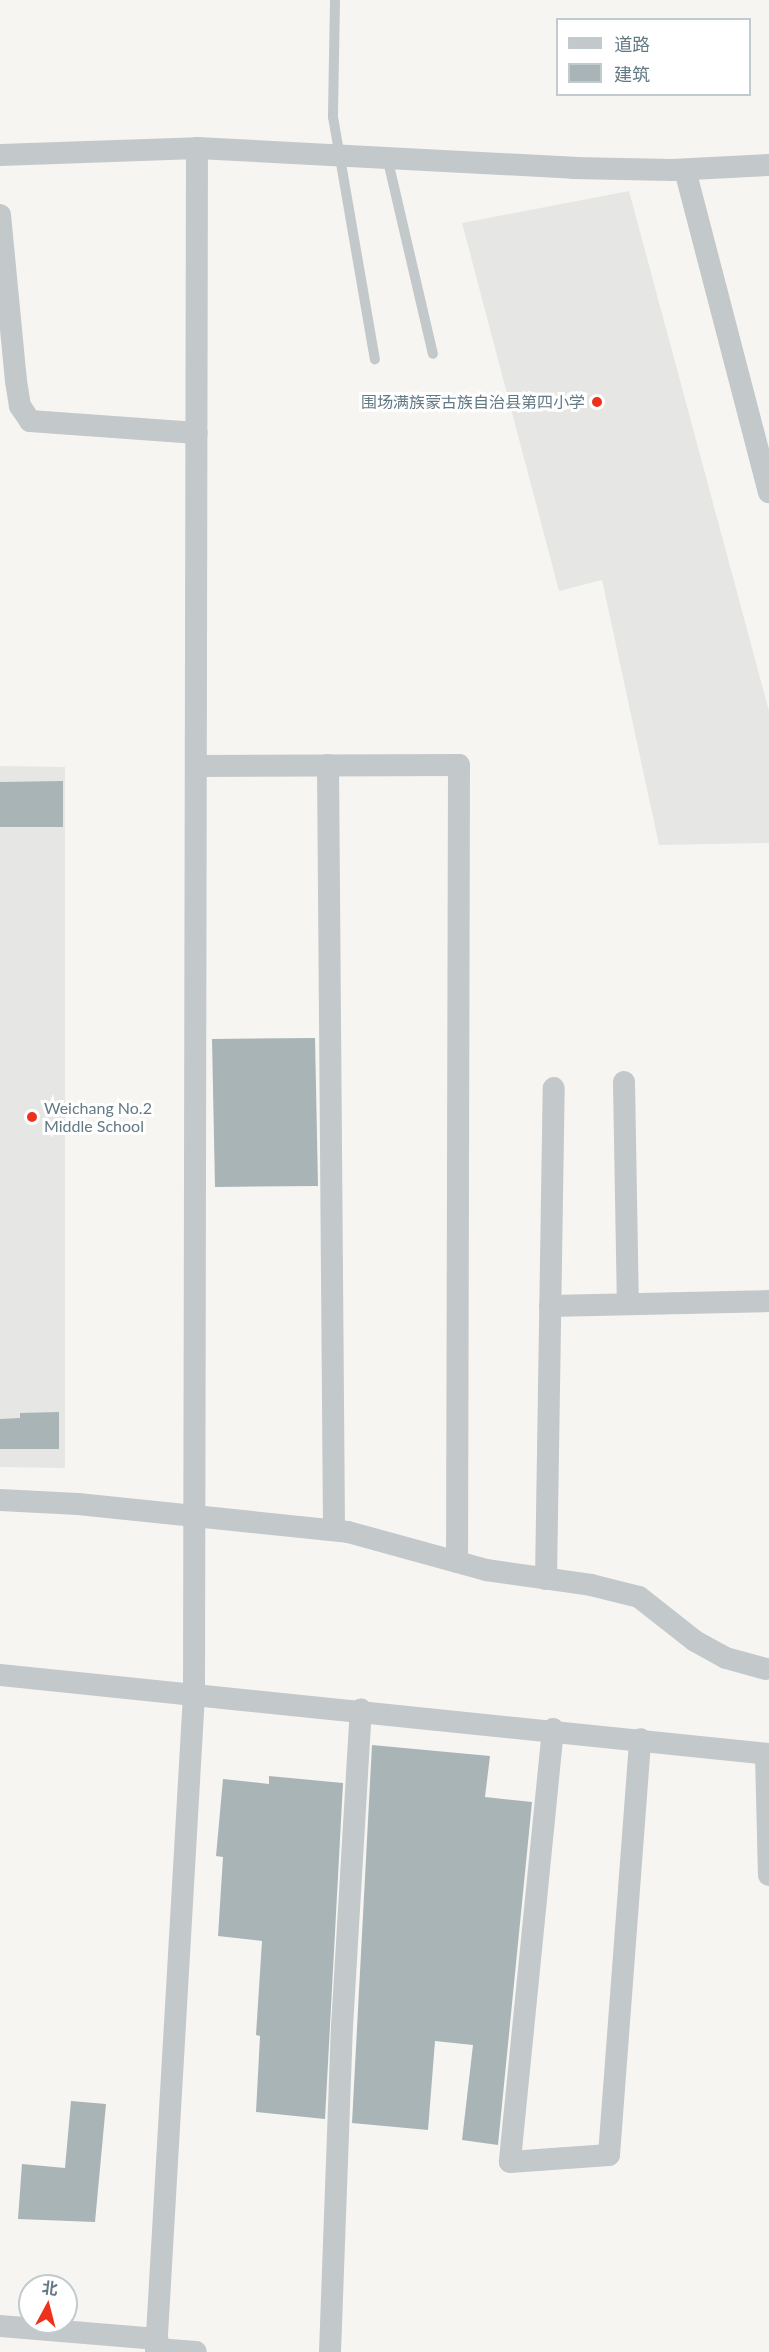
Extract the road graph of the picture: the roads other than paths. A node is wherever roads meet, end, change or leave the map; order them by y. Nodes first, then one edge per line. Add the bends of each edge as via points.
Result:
1 (335, 0) edge
2 (197, 148) junction
3 (0, 154) edge
4 (339, 154) junction
5 (388, 161) junction
6 (769, 165) edge
7 (685, 170) junction
8 (0, 215) edge
9 (433, 354) dead end
10 (375, 359) dead end
11 (197, 433) junction
12 (769, 492) edge
13 (328, 765) junction
14 (198, 766) junction
15 (624, 1082) dead end
16 (554, 1088) dead end
17 (769, 1301) edge
18 (627, 1304) junction
19 (550, 1306) junction
20 (0, 1500) edge
21 (195, 1518) junction
22 (334, 1530) junction
23 (457, 1562) junction
24 (546, 1579) junction
25 (766, 1669) dead end
26 (0, 1675) edge
27 (194, 1694) junction
28 (361, 1710) junction
29 (553, 1729) junction
30 (640, 1739) junction
31 (767, 1754) edge
32 (769, 1875) edge
33 (0, 2326) edge
34 (156, 2347) edge
35 (196, 2352) edge
36 (330, 2352) edge

1 - 4 lane via 333,117
2 - 3 street
2 - 4 street
2 - 11 street
4 - 5 street
4 - 10 lane
5 - 7 street
5 - 9 lane
6 - 7 street
7 - 12 street
8 - 11 street via 16,381 20,406 30,421
11 - 14 street
13 - 14 street
13 - 22 street
13 - 23 street via 459,765
14 - 21 street
15 - 18 street
16 - 19 street
17 - 18 street
18 - 19 street
19 - 24 street
20 - 21 street via 78,1504
21 - 22 street
21 - 27 street
22 - 23 street
23 - 24 street
24 - 25 street via 639,1597 695,1641 726,1658
26 - 27 street
27 - 28 street
27 - 34 street
28 - 29 street
28 - 36 street via 342,2027
29 - 30 street
29 - 30 street via 510,2162 609,2155
30 - 31 street
31 - 32 street
33 - 34 street
34 - 35 street

